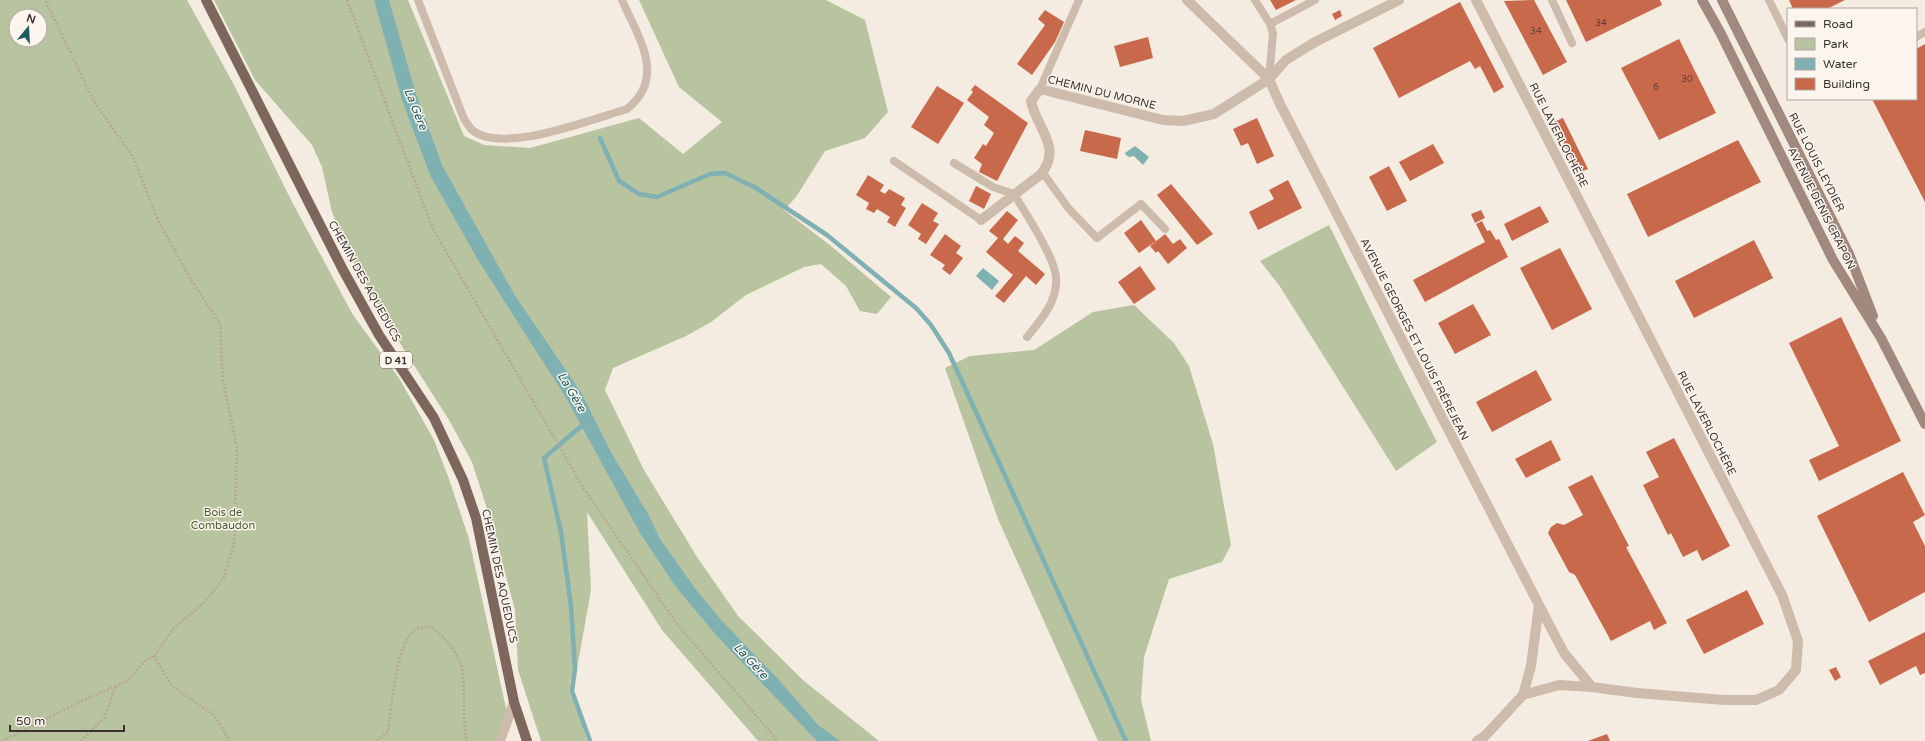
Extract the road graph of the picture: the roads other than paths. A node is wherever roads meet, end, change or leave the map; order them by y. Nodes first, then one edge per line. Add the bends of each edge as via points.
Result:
1 (206, 0) edge
2 (418, 0) edge
3 (622, 0) edge
4 (1079, 0) edge
5 (1187, 0) edge
6 (1255, 0) edge
7 (1315, 0) edge
8 (1398, 0) edge
9 (1476, 0) edge
10 (1552, 0) edge
11 (1702, 0) edge
12 (1722, 0) edge
13 (1768, 0) edge
14 (1270, 24) junction
15 (1787, 37) edge
16 (1572, 43) dead end
17 (1269, 79) junction
18 (1040, 89) junction
19 (894, 161) dead end
20 (954, 163) dead end
21 (1043, 173) junction
22 (1014, 194) junction
23 (981, 220) joint
24 (1165, 229) dead end
25 (1027, 337) dead end
26 (1881, 338) junction
27 (1925, 424) edge
28 (1539, 604) junction
29 (1592, 687) junction
30 (1523, 695) junction
31 (514, 702) junction
32 (500, 741) edge
33 (527, 741) edge
34 (1477, 741) edge

1 - 31 main road, CHEMIN DES AQUEDUCS / D 41 via 343,270 379,335 434,418 463,480 476,518
2 - 3 lane via 464,119 472,129 501,140 530,138 627,109 638,100 648,79 648,66
4 - 18 lane
5 - 17 street
6 - 14 lane
7 - 14 lane
8 - 17 street via 1315,42 1286,60
9 - 29 street, RUE LAVERLOCHÈRE via 1782,594 1798,641 1796,670 1779,690 1756,700 1724,700
10 - 16 lane
11 - 26 main road, AVENUE DENIS CRAPON via 1833,260
12 - 26 main road, RUE LOUIS LEYDIER via 1849,254
13 - 15 lane
14 - 17 lane via 1273,33
17 - 18 street, CHEMIN DU MORNE via 1214,114 1183,121 1163,120
17 - 28 street, AVENUE GEORGES ET LOUIS FRÊREJEAN
18 - 21 street, CHEMIN DU MORNE via 1031,101 1051,154
19 - 23 lane
20 - 22 lane via 993,188
21 - 22 street
21 - 24 lane via 1069,209 1097,238 1141,204
22 - 23 street
22 - 25 lane via 1044,246 1056,276 1051,302 1043,318
26 - 27 main road, AVENUE DENIS CRAPON
28 - 29 street via 1564,653
28 - 30 street via 1531,666
29 - 30 street, RUE LAVERLOCHÈRE via 1559,685
30 - 34 street via 1485,736
31 - 32 street
31 - 33 main road, CHEMIN DES AQUEDUCS / D 41

